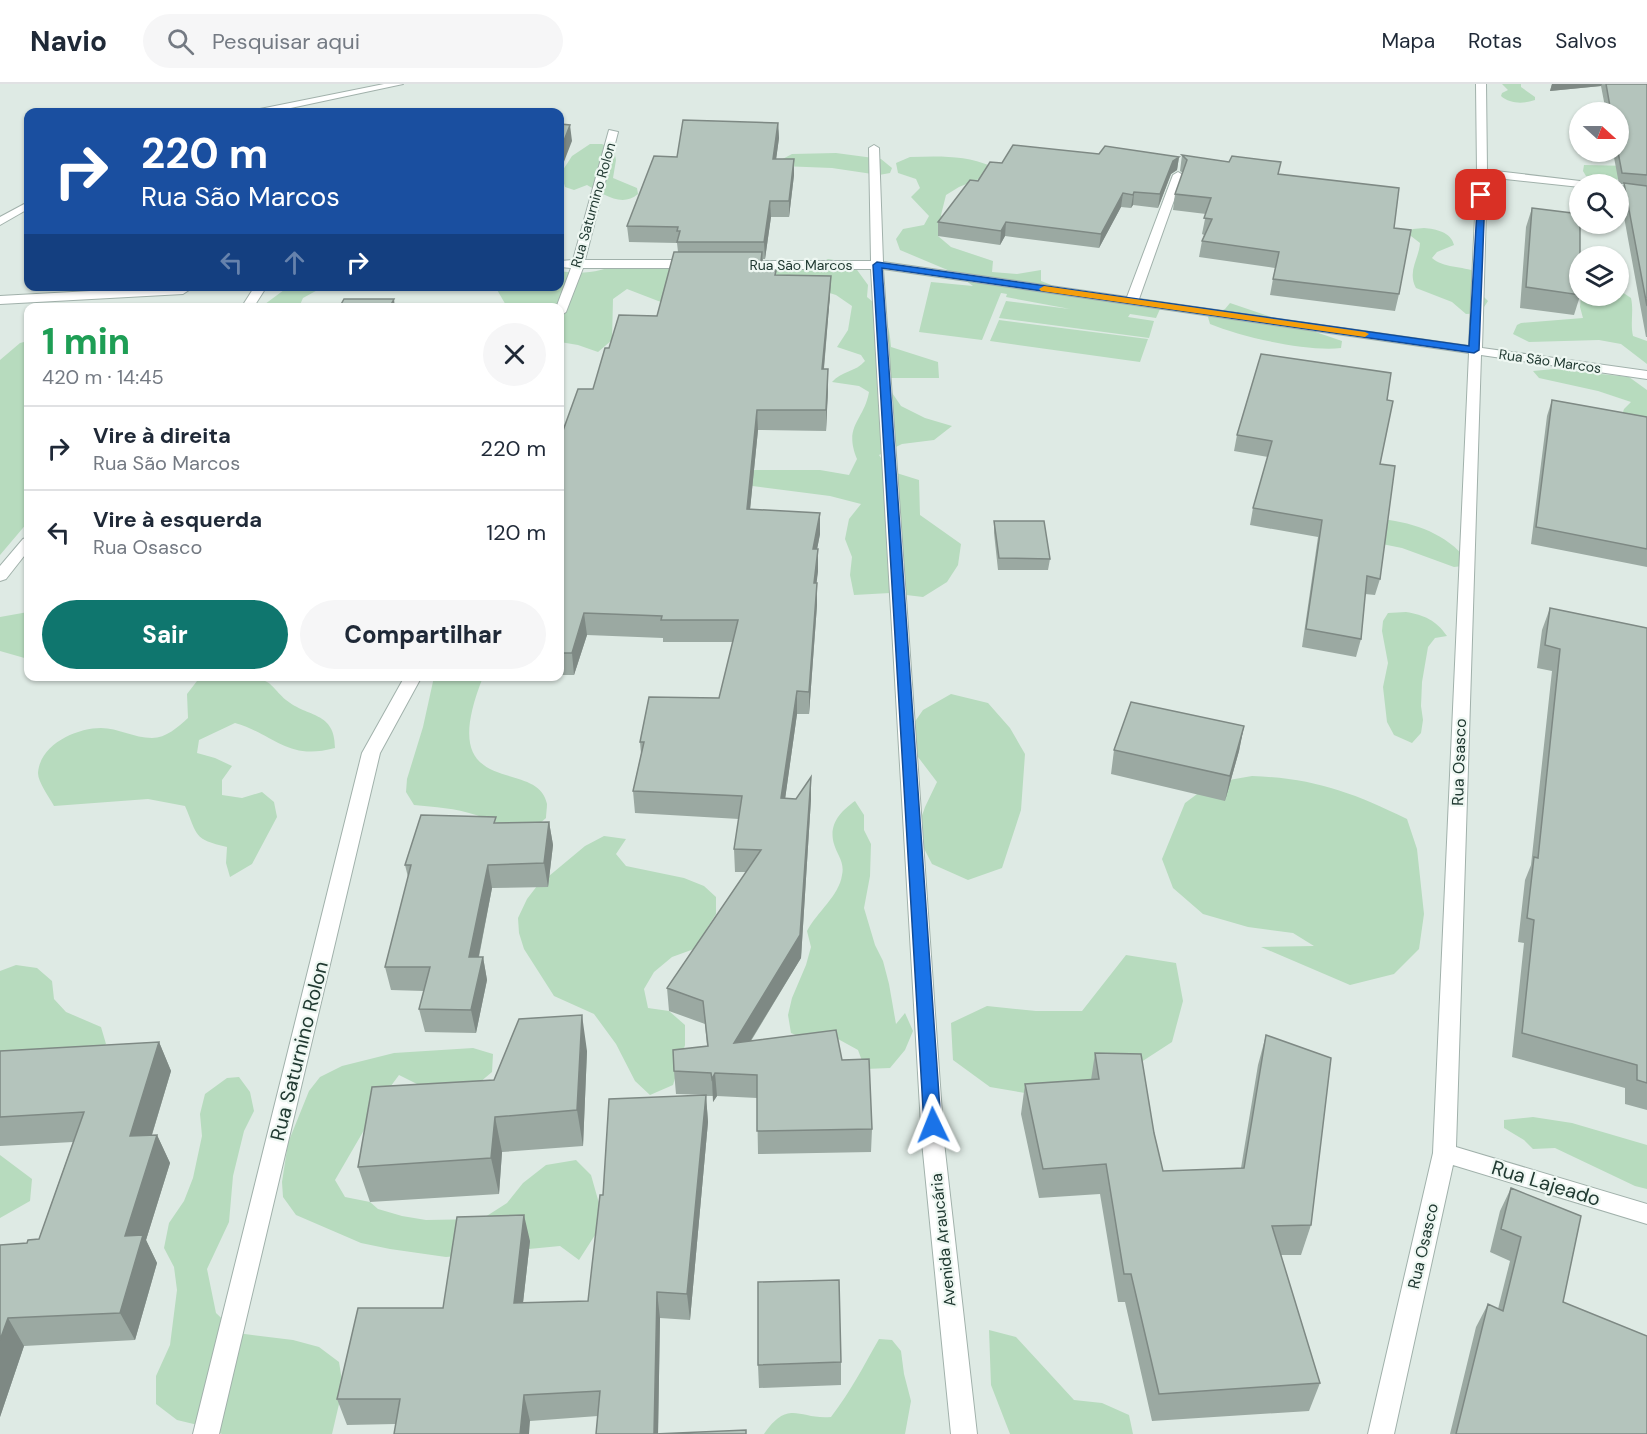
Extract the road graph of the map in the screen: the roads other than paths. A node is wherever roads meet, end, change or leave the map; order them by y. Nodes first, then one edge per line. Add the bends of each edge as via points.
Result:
1 (398, 84) edge
2 (1481, 84) edge
3 (280, 108) edge
4 (613, 132) dead end
5 (874, 148) dead end
6 (1482, 173) junction
7 (1179, 175) edge
8 (1569, 183) edge
9 (1629, 190) edge
10 (1647, 192) edge
11 (24, 207) edge
12 (0, 222) edge
13 (564, 264) edge
14 (578, 264) junction
15 (877, 265) junction
16 (165, 291) edge
17 (0, 300) edge
18 (1132, 301) junction
19 (563, 303) edge
20 (1474, 350) junction
21 (1647, 375) edge
22 (24, 547) edge
23 (0, 576) edge
24 (411, 681) edge
25 (1444, 1153) junction
26 (1647, 1214) edge
27 (206, 1434) edge
28 (964, 1434) edge
29 (1381, 1434) edge

1 - 3 street
2 - 6 street, Rua Osasco
4 - 14 street, Rua Saturnino Rolon
5 - 15 street, Avenida Araucária
6 - 8 street
6 - 20 street, Rua Osasco
7 - 18 street
9 - 10 street
11 - 12 street
13 - 14 street, Rua São Marcos
14 - 15 street, Rua São Marcos
14 - 19 street, Rua Saturnino Rolon
15 - 18 street, Rua São Marcos
15 - 28 street, Avenida Araucária via 933,1142
16 - 17 street
18 - 20 street, Rua São Marcos
20 - 21 street, Rua São Marcos
20 - 25 street, Rua Osasco
22 - 23 street
24 - 27 street, Rua Saturnino Rolon via 371,753
25 - 26 street, Rua Lajeado
25 - 29 street, Rua Osasco

